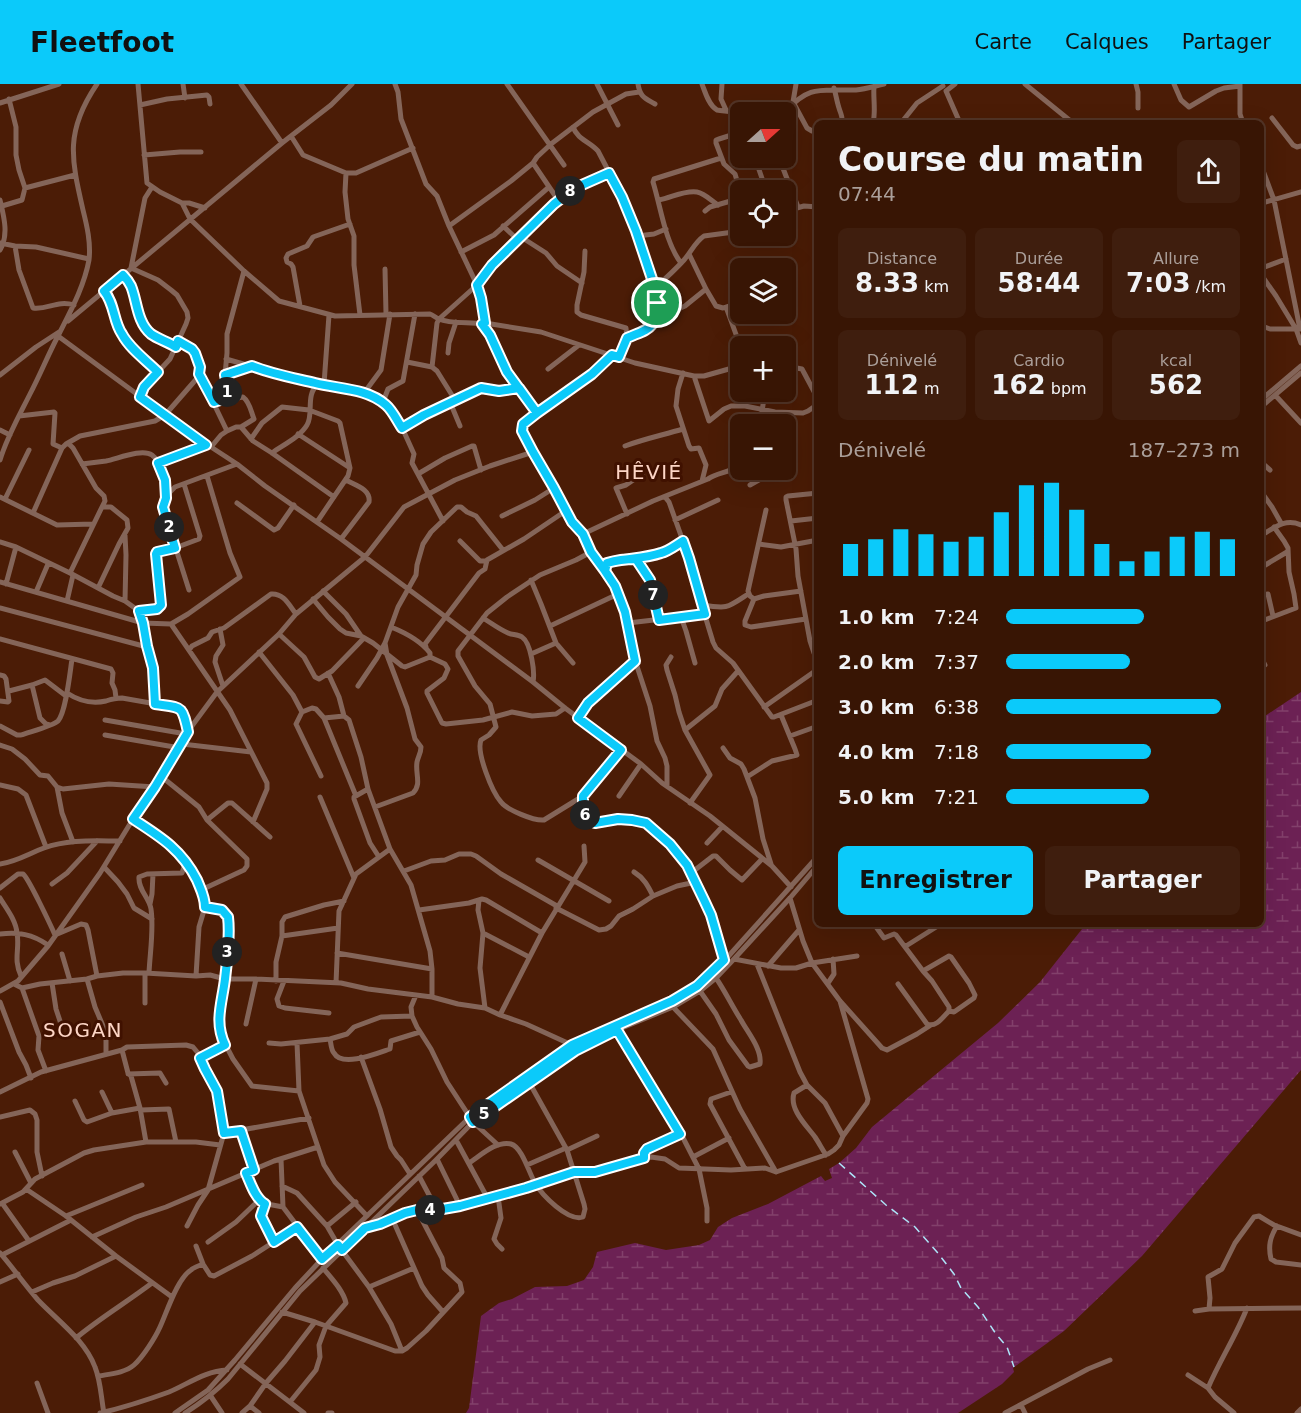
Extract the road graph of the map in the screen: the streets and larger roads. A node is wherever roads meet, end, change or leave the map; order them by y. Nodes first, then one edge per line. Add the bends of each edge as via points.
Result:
1 (59, 84) edge
2 (97, 84) edge
3 (138, 84) edge
4 (183, 84) edge
5 (241, 84) edge
6 (352, 84) edge
7 (397, 84) edge
8 (507, 84) edge
9 (597, 84) edge
10 (638, 84) edge
11 (702, 84) edge
12 (722, 84) edge
13 (796, 84) edge
14 (884, 84) edge
15 (955, 84) edge
16 (1025, 84) edge
17 (1036, 84) edge
18 (1136, 84) edge
19 (1175, 84) edge
20 (1240, 85) edge
21 (42, 87) edge
22 (874, 87) junction
23 (943, 87) edge
24 (834, 88) junction
25 (1033, 90) junction
26 (639, 92) junction
27 (185, 98) junction
28 (9, 99) junction
29 (793, 102) joint
30 (0, 103) edge
31 (210, 104) dead end
32 (607, 104) junction
33 (655, 104) dead end
34 (140, 105) junction
35 (796, 108) edge
36 (1138, 108) dead end
37 (726, 110) junction
38 (730, 111) edge
39 (1272, 118) dead end
40 (842, 120) edge
41 (874, 120) edge
42 (903, 120) edge
43 (959, 120) edge
44 (1068, 120) edge
45 (1242, 120) edge
46 (618, 125) dead end
47 (573, 126) junction
48 (814, 130) edge
49 (291, 136) junction
50 (730, 136) edge
51 (282, 143) junction
52 (551, 144) junction
53 (1301, 146) edge
54 (413, 148) junction
55 (201, 152) dead end
56 (144, 154) junction
57 (721, 158) junction
58 (533, 163) junction
59 (564, 165) dead end
60 (783, 168) edge
61 (346, 173) junction
62 (609, 173) junction
63 (1264, 173) edge
64 (75, 175) junction
65 (737, 180) edge
66 (152, 187) junction
67 (549, 187) junction
68 (25, 188) junction
69 (1301, 192) edge
70 (558, 200) junction
71 (659, 200) junction
72 (730, 200) edge
73 (1274, 200) junction
74 (1264, 202) edge
75 (1, 203) edge
76 (182, 203) junction
77 (717, 205) junction
78 (798, 207) joint
79 (814, 207) edge
80 (205, 208) junction
81 (705, 211) dead end
82 (190, 219) junction
83 (350, 224) junction
84 (448, 226) junction
85 (503, 226) junction
86 (666, 229) junction
87 (730, 232) edge
88 (637, 236) junction
89 (520, 238) junction
90 (2, 244) edge
91 (15, 246) junction
92 (0, 250) edge
93 (585, 251) dead end
94 (461, 252) junction
95 (689, 254) junction
96 (89, 259) junction
97 (1286, 259) junction
98 (681, 263) junction
99 (1264, 267) edge
100 (131, 268) junction
101 (385, 268) dead end
102 (244, 272) junction
103 (123, 275) junction
104 (1264, 281) edge
105 (582, 283) junction
106 (477, 285) junction
107 (655, 288) junction
108 (706, 288) junction
109 (104, 291) junction
110 (74, 305) junction
111 (300, 306) junction
112 (730, 306) edge
113 (726, 307) junction
114 (388, 314) junction
115 (415, 314) junction
116 (329, 315) junction
117 (360, 315) junction
118 (439, 319) junction
119 (656, 319) junction
120 (456, 322) junction
121 (65, 323) junction
122 (484, 323) junction
123 (1264, 327) edge
124 (1299, 329) edge
125 (59, 334) junction
126 (737, 336) edge
127 (627, 338) junction
128 (1301, 343) edge
129 (177, 344) junction
130 (579, 345) junction
131 (448, 353) dead end
132 (616, 356) junction
133 (226, 359) junction
134 (407, 362) junction
135 (252, 366) junction
136 (1301, 366) edge
137 (432, 367) junction
138 (796, 368) edge
139 (548, 369) dead end
140 (730, 369) edge
141 (158, 372) junction
142 (683, 373) junction
143 (1301, 373) edge
144 (199, 374) junction
145 (0, 375) edge
146 (225, 375) junction
147 (694, 376) junction
148 (321, 384) junction
149 (519, 388) junction
150 (364, 393) junction
151 (814, 393) edge
152 (1275, 395) junction
153 (140, 397) junction
154 (1264, 397) edge
155 (217, 401) junction
156 (452, 401) junction
157 (383, 402) junction
158 (764, 402) edge
159 (1264, 404) edge
160 (814, 405) edge
161 (309, 410) junction
162 (763, 410) junction
163 (537, 413) junction
164 (762, 414) edge
165 (165, 415) junction
166 (20, 416) junction
167 (1301, 423) edge
168 (460, 426) dead end
169 (241, 427) junction
170 (402, 428) junction
171 (683, 429) junction
172 (0, 430) edge
173 (227, 431) junction
174 (298, 434) junction
175 (10, 435) junction
176 (251, 439) junction
177 (64, 446) junction
178 (209, 446) junction
179 (625, 446) dead end
180 (2, 448) edge
181 (29, 450) dead end
182 (533, 452) junction
183 (272, 453) junction
184 (0, 460) edge
185 (158, 463) junction
186 (82, 464) junction
187 (237, 464) junction
188 (1264, 465) edge
189 (350, 468) junction
190 (481, 470) junction
191 (1270, 470) dead end
192 (730, 471) edge
193 (418, 474) junction
194 (642, 474) dead end
195 (207, 476) junction
196 (346, 480) junction
197 (759, 480) edge
198 (702, 482) junction
199 (184, 484) junction
200 (165, 485) junction
201 (750, 485) dead end
202 (174, 488) junction
203 (554, 488) junction
204 (814, 493) edge
205 (428, 494) junction
206 (1264, 496) edge
207 (334, 497) junction
208 (665, 497) junction
209 (2, 498) edge
210 (166, 498) junction
211 (718, 501) dead end
212 (237, 503) dead end
213 (294, 505) junction
214 (102, 507) junction
215 (567, 510) junction
216 (766, 510) dead end
217 (33, 513) junction
218 (627, 514) junction
219 (502, 516) dead end
220 (814, 518) edge
221 (675, 520) junction
222 (791, 520) junction
223 (443, 521) junction
224 (317, 522) junction
225 (1281, 523) junction
226 (93, 524) junction
227 (1301, 525) edge
228 (1274, 527) junction
229 (583, 534) junction
230 (1264, 534) edge
231 (125, 535) junction
232 (341, 539) junction
233 (460, 541) dead end
234 (683, 541) junction
235 (814, 541) edge
236 (0, 542) edge
237 (759, 544) junction
238 (795, 544) junction
239 (16, 547) junction
240 (175, 548) junction
241 (503, 550) junction
242 (591, 552) junction
243 (1287, 552) junction
244 (365, 557) junction
245 (636, 559) junction
246 (486, 561) junction
247 (48, 564) junction
248 (1264, 566) edge
249 (605, 571) junction
250 (72, 574) junction
251 (531, 580) junction
252 (3, 583) edge
253 (98, 588) junction
254 (409, 589) junction
255 (189, 590) dead end
256 (323, 591) junction
257 (801, 591) junction
258 (36, 592) junction
259 (618, 594) junction
260 (748, 594) junction
261 (1264, 595) edge
262 (313, 599) junction
263 (754, 600) junction
264 (67, 601) junction
265 (125, 601) junction
266 (702, 605) junction
267 (0, 608) edge
268 (139, 611) junction
269 (296, 614) junction
270 (705, 614) junction
271 (1273, 616) junction
272 (445, 617) junction
273 (681, 617) junction
274 (483, 618) junction
275 (659, 620) junction
276 (806, 620) junction
277 (1264, 620) edge
278 (143, 623) junction
279 (628, 623) junction
280 (171, 624) junction
281 (550, 626) junction
282 (391, 627) junction
283 (220, 629) junction
284 (279, 634) junction
285 (470, 635) junction
286 (362, 637) junction
287 (0, 639) edge
288 (814, 640) edge
289 (810, 641) junction
290 (385, 643) junction
291 (556, 643) junction
292 (147, 646) junction
293 (426, 647) junction
294 (189, 650) junction
295 (381, 650) junction
296 (259, 652) junction
297 (814, 653) edge
298 (531, 654) junction
299 (387, 655) junction
300 (430, 657) junction
301 (671, 657) dead end
302 (72, 659) junction
303 (635, 661) junction
304 (573, 663) dead end
305 (694, 663) dead end
306 (738, 670) junction
307 (814, 672) edge
308 (328, 673) junction
309 (0, 675) edge
310 (533, 682) junction
311 (33, 685) junction
312 (223, 686) junction
313 (358, 686) dead end
314 (9, 691) junction
315 (217, 692) junction
316 (66, 695) junction
317 (116, 698) junction
318 (0, 700) edge
319 (814, 702) edge
320 (155, 704) junction
321 (764, 707) junction
322 (565, 708) junction
323 (302, 712) junction
324 (781, 715) junction
325 (344, 716) junction
326 (494, 716) junction
327 (324, 718) junction
328 (578, 718) junction
329 (105, 720) dead end
330 (51, 725) junction
331 (0, 726) edge
332 (814, 727) edge
333 (685, 730) junction
334 (187, 733) junction
335 (105, 735) dead end
336 (790, 736) junction
337 (0, 745) edge
338 (181, 746) junction
339 (723, 748) dead end
340 (621, 750) junction
341 (251, 752) junction
342 (641, 764) junction
343 (321, 776) dead end
344 (162, 777) junction
345 (747, 777) junction
346 (0, 785) edge
347 (667, 786) junction
348 (57, 787) junction
349 (155, 787) junction
350 (368, 789) junction
351 (356, 796) junction
352 (583, 796) junction
353 (620, 796) dead end
354 (320, 797) dead end
355 (690, 803) junction
356 (375, 807) junction
357 (133, 819) junction
358 (207, 820) junction
359 (253, 822) junction
360 (722, 827) junction
361 (270, 837) dead end
362 (97, 841) junction
363 (120, 841) junction
364 (73, 842) junction
365 (707, 843) dead end
366 (584, 846) dead end
367 (46, 847) junction
368 (390, 849) junction
369 (379, 857) junction
370 (762, 859) junction
371 (538, 860) dead end
372 (186, 861) junction
373 (814, 861) edge
374 (0, 864) edge
375 (772, 866) junction
376 (104, 867) junction
377 (814, 870) edge
378 (404, 871) junction
379 (634, 872) dead end
380 (691, 873) junction
381 (153, 874) junction
382 (354, 878) junction
383 (573, 881) junction
384 (696, 882) junction
385 (52, 884) dead end
386 (791, 887) junction
387 (0, 888) edge
388 (201, 890) junction
389 (653, 896) junction
390 (0, 898) edge
391 (790, 898) junction
392 (479, 900) junction
393 (344, 901) junction
394 (609, 901) dead end
395 (150, 904) junction
396 (205, 907) junction
397 (556, 907) junction
398 (419, 910) junction
399 (152, 919) junction
400 (876, 927) edge
401 (936, 927) edge
402 (338, 928) junction
403 (799, 930) junction
404 (17, 933) junction
405 (483, 933) junction
406 (542, 933) junction
407 (0, 934) edge
408 (55, 935) junction
409 (282, 936) junction
410 (48, 945) junction
411 (906, 946) junction
412 (337, 953) junction
413 (62, 954) dead end
414 (857, 956) dead end
415 (530, 957) junction
416 (734, 959) junction
417 (833, 959) junction
418 (724, 960) junction
419 (812, 963) junction
420 (757, 964) junction
421 (768, 966) junction
422 (432, 969) junction
423 (922, 971) junction
424 (147, 973) junction
425 (21, 976) junction
426 (97, 976) junction
427 (196, 976) junction
428 (716, 978) junction
429 (87, 979) junction
430 (225, 979) junction
431 (256, 979) junction
432 (70, 981) junction
433 (276, 981) junction
434 (284, 981) junction
435 (52, 983) junction
436 (336, 983) junction
437 (828, 983) junction
438 (14, 984) junction
439 (898, 984) dead end
440 (22, 988) junction
441 (0, 991) edge
442 (700, 991) junction
443 (416, 995) junction
444 (432, 997) junction
445 (840, 1001) junction
446 (0, 1002) edge
447 (144, 1003) dead end
448 (673, 1007) junction
449 (485, 1008) junction
450 (949, 1011) junction
451 (329, 1013) dead end
452 (500, 1015) junction
453 (412, 1016) junction
454 (61, 1024) dead end
455 (246, 1024) dead end
456 (931, 1025) junction
457 (617, 1030) junction
458 (420, 1032) junction
459 (330, 1039) junction
460 (268, 1043) dead end
461 (297, 1043) junction
462 (225, 1045) junction
463 (572, 1045) junction
464 (122, 1050) junction
465 (106, 1054) junction
466 (361, 1057) junction
467 (200, 1058) junction
468 (46, 1071) junction
469 (128, 1074) junction
470 (31, 1078) junction
471 (529, 1082) junction
472 (166, 1083) dead end
473 (807, 1085) junction
474 (299, 1090) junction
475 (0, 1092) edge
476 (102, 1092) dead end
477 (731, 1092) junction
478 (75, 1101) dead end
479 (141, 1109) junction
480 (112, 1113) junction
481 (0, 1117) edge
482 (309, 1118) junction
483 (471, 1120) junction
484 (241, 1131) junction
485 (224, 1133) junction
486 (680, 1134) junction
487 (597, 1136) dead end
488 (843, 1136) junction
489 (729, 1138) junction
490 (456, 1140) junction
491 (146, 1142) junction
492 (176, 1142) junction
493 (220, 1145) junction
494 (498, 1145) junction
495 (318, 1147) junction
496 (567, 1149) junction
497 (15, 1152) dead end
498 (826, 1155) junction
499 (693, 1157) junction
500 (644, 1158) junction
501 (281, 1159) junction
502 (437, 1159) junction
503 (469, 1163) junction
504 (526, 1165) junction
505 (699, 1169) junction
506 (745, 1169) junction
507 (254, 1170) junction
508 (574, 1172) junction
509 (776, 1172) junction
510 (246, 1173) junction
511 (410, 1174) junction
512 (42, 1176) junction
513 (419, 1176) junction
514 (31, 1183) junction
515 (142, 1185) dead end
516 (536, 1185) junction
517 (282, 1186) junction
518 (26, 1190) junction
519 (208, 1190) junction
520 (498, 1196) junction
521 (488, 1199) junction
522 (262, 1202) junction
523 (356, 1202) junction
524 (1, 1203) edge
525 (460, 1206) junction
526 (283, 1207) junction
527 (417, 1210) junction
528 (437, 1210) junction
529 (367, 1216) junction
530 (69, 1218) junction
531 (392, 1218) junction
532 (707, 1221) dead end
533 (187, 1226) dead end
534 (327, 1226) junction
535 (1277, 1226) junction
536 (297, 1227) junction
537 (365, 1228) junction
538 (1301, 1235) edge
539 (92, 1237) junction
540 (29, 1241) junction
541 (208, 1242) dead end
542 (274, 1242) junction
543 (338, 1245) junction
544 (196, 1246) dead end
545 (502, 1249) dead end
546 (342, 1250) junction
547 (1, 1254) edge
548 (116, 1256) junction
549 (322, 1259) junction
550 (203, 1264) junction
551 (1301, 1265) edge
552 (323, 1268) junction
553 (414, 1268) junction
554 (18, 1274) junction
555 (0, 1282) edge
556 (152, 1283) junction
557 (369, 1287) junction
558 (32, 1292) junction
559 (172, 1297) junction
560 (1247, 1308) junction
561 (1301, 1308) edge
562 (1209, 1309) junction
563 (1195, 1311) dead end
564 (282, 1312) junction
565 (444, 1312) junction
566 (315, 1322) junction
567 (326, 1326) junction
568 (76, 1338) junction
569 (402, 1351) junction
570 (1110, 1360) dead end
571 (240, 1364) junction
572 (227, 1370) junction
573 (99, 1376) junction
574 (1188, 1376) dead end
575 (38, 1383) dead end
576 (266, 1383) junction
577 (1208, 1388) junction
578 (210, 1395) junction
579 (290, 1402) junction
580 (1021, 1405) junction
581 (250, 1406) junction
582 (1301, 1408) edge
583 (48, 1413) edge
584 (103, 1413) edge
585 (175, 1413) edge
586 (185, 1413) edge
587 (222, 1413) edge
588 (242, 1413) edge
589 (260, 1413) edge
590 (304, 1413) edge
591 (1005, 1413) edge
592 (1025, 1413) edge
593 (1234, 1413) edge
594 (1297, 1413) edge

1 - 21 street
2 - 64 street via 79,117 73,155
3 - 34 street
4 - 27 street
5 - 51 street
6 - 49 street
7 - 54 street via 401,119
8 - 52 street
9 - 32 street
10 - 26 street
11 - 37 street via 714,108
12 - 37 street via 721,99
13 - 29 street
14 - 22 street
15 - 23 street
16 - 25 street
17 - 25 street
18 - 36 street
19 - 20 street via 1181,100 1189,107 1216,91
20 - 45 street
21 - 28 street
22 - 24 street
22 - 41 street
23 - 42 street via 917,103
23 - 43 street
24 - 29 street via 813,89
24 - 40 street
25 - 44 street
26 - 32 street
26 - 33 street
27 - 31 street via 207,95
27 - 34 street
28 - 30 street
28 - 68 street via 16,127 16,155
32 - 46 street
32 - 47 street
34 - 56 street
35 - 48 street via 807,128
37 - 38 street
39 - 53 street via 1293,145
47 - 52 street
47 - 62 street via 579,137 596,149
49 - 51 street
49 - 61 street via 303,155
50 - 57 street via 716,140
51 - 80 street
52 - 58 street
52 - 59 street
54 - 61 street via 356,173
54 - 84 street
55 - 56 street
56 - 66 street via 147,183
57 - 65 street
57 - 71 street via 655,178
58 - 67 street
58 - 84 street
60 - 78 street
61 - 83 street
62 - 70 street
62 - 88 street
63 - 73 street
64 - 68 street
64 - 96 street via 88,231
66 - 76 street
66 - 100 street via 145,198
67 - 70 street
67 - 85 street
68 - 75 street via 21,200
69 - 73 street
70 - 89 street
71 - 77 street via 696,191
71 - 86 street
72 - 77 street
73 - 74 street
73 - 97 street
75 - 90 street via 6,229
76 - 80 street
76 - 82 street
77 - 81 street
78 - 79 street
80 - 82 street
82 - 100 street
82 - 102 street
83 - 111 street via 313,237 307,246 288,254
83 - 117 street
84 - 94 street
85 - 89 street
85 - 94 street via 491,237
86 - 88 street
86 - 98 street
87 - 95 street via 704,236
88 - 107 street
89 - 105 street via 546,253
89 - 106 street
90 - 91 street
90 - 92 street
91 - 96 street
91 - 110 street via 33,308
93 - 105 street
94 - 106 street
95 - 98 street
95 - 108 street
96 - 110 street
97 - 99 street
97 - 124 street
98 - 107 street
100 - 103 street
100 - 129 street via 164,283 177,295 188,318
101 - 114 street
102 - 111 street via 279,302
102 - 133 street via 226,334
103 - 109 street
103 - 129 street via 147,331
104 - 124 street
105 - 127 street via 578,312 626,328
106 - 118 street
106 - 122 street
107 - 119 street
108 - 113 street via 716,306
108 - 119 street via 685,306
109 - 121 street
109 - 141 street via 121,333
110 - 121 street
111 - 116 street
112 - 113 street
113 - 126 street
114 - 115 street
114 - 117 street
114 - 150 street via 381,370
115 - 118 street via 430,314
115 - 134 street
116 - 117 street
116 - 148 street
118 - 120 street
118 - 137 street
119 - 127 street via 647,330
120 - 122 street
120 - 131 street
121 - 125 street
122 - 130 street via 541,332
122 - 149 street
123 - 124 street
124 - 128 street
125 - 145 street
125 - 153 street
125 - 166 street
127 - 132 street
129 - 141 street
129 - 144 street via 195,353
130 - 132 street
130 - 139 street
132 - 142 street
132 - 163 street
133 - 135 street
133 - 146 street
134 - 137 street
134 - 157 street via 403,381 387,389
135 - 146 street
135 - 148 street
136 - 154 street
137 - 156 street via 440,374
138 - 151 street via 802,369
140 - 147 street
141 - 153 street
142 - 147 street
142 - 171 street via 675,400
143 - 152 street
144 - 155 street
144 - 165 street
146 - 155 street via 226,395
147 - 162 street via 709,421 731,406
148 - 150 street
148 - 161 street via 313,389
149 - 156 street via 481,388
149 - 163 street
150 - 157 street
152 - 159 street
152 - 167 street
153 - 165 street
155 - 169 street via 246,398 254,419
155 - 173 street
156 - 168 street
156 - 170 street
157 - 170 street
158 - 162 street
160 - 162 street via 803,412
161 - 174 street via 308,423
161 - 176 street via 282,407 266,419
161 - 189 street via 340,423
162 - 164 street
163 - 182 street via 522,428
165 - 177 street via 146,424 80,436
165 - 178 street
166 - 175 street
166 - 177 street via 54,412 53,444
169 - 173 street
169 - 176 street
170 - 193 street
171 - 179 street
171 - 198 street via 689,446 699,448 706,463
172 - 175 street
173 - 178 street
174 - 183 street
174 - 189 street
175 - 180 street
176 - 183 street
177 - 186 street via 69,444 73,448
177 - 217 street
178 - 185 street
178 - 187 street
180 - 184 street
181 - 209 street
182 - 190 street
182 - 203 street
183 - 207 street
185 - 186 street via 152,455 134,453
185 - 200 street
186 - 214 street via 104,496
187 - 195 street
187 - 213 street
188 - 191 street
189 - 196 street
190 - 193 street via 472,446
190 - 205 street
192 - 198 street
193 - 205 street
194 - 218 street via 616,488
195 - 199 street
195 - 280 street via 240,577
196 - 207 street
196 - 232 street via 370,497
197 - 201 street
198 - 208 street
199 - 202 street
199 - 240 street via 200,536
200 - 202 street via 170,483
200 - 210 street
202 - 210 street
203 - 215 street
203 - 219 street
204 - 222 street via 786,498
205 - 223 street
205 - 244 street via 404,507
206 - 225 street
207 - 224 street
208 - 218 street
208 - 221 street
209 - 217 street
210 - 240 street via 163,507
211 - 221 street
212 - 213 street via 274,530
213 - 224 street
214 - 226 street
214 - 231 street via 111,507 127,520
215 - 229 street
215 - 241 street
216 - 237 street
217 - 226 street via 57,525
218 - 229 street
220 - 222 street
221 - 234 street
222 - 238 street
223 - 241 street via 462,507 476,516
223 - 254 street via 423,544 417,575
224 - 232 street
225 - 227 street
225 - 228 street
226 - 250 street
228 - 230 street
228 - 243 street
229 - 242 street
231 - 253 street
231 - 265 street
232 - 244 street
233 - 246 street via 480,561
234 - 245 street via 665,552
234 - 266 street
235 - 238 street
236 - 239 street
237 - 238 street
237 - 260 street
238 - 257 street
239 - 247 street
239 - 252 street
240 - 255 street
240 - 268 street via 156,554 161,605
241 - 246 street
242 - 249 street
242 - 251 street
243 - 248 street
243 - 271 street via 1296,608
244 - 254 street
244 - 256 street
245 - 249 street via 607,563
245 - 275 street via 650,580
246 - 272 street via 485,569
247 - 250 street
247 - 258 street
249 - 259 street
250 - 253 street
250 - 264 street
251 - 274 street
251 - 281 street
252 - 258 street
253 - 265 street
254 - 272 street
254 - 282 street
256 - 262 street
256 - 286 street
257 - 263 street
257 - 276 street
258 - 264 street
259 - 279 street
259 - 281 street
260 - 263 street
260 - 266 street via 725,608
261 - 271 street via 1268,594
262 - 269 street
262 - 286 street via 340,629
263 - 276 street via 745,621 747,627
264 - 278 street
265 - 268 street
266 - 270 street
267 - 292 street
268 - 278 street
269 - 283 street via 276,593
269 - 284 street
270 - 273 street
270 - 306 street via 714,644
271 - 277 street
272 - 285 street
272 - 293 street
273 - 275 street
273 - 305 street
274 - 285 street
274 - 298 street via 522,637
275 - 279 street
276 - 289 street
278 - 280 street
278 - 292 street
279 - 303 street
280 - 294 street
281 - 291 street
282 - 290 street
282 - 293 street
283 - 294 street
283 - 312 street via 223,645 215,662
284 - 296 street
284 - 308 street via 303,657 316,678
285 - 310 street
285 - 326 street via 458,656
286 - 295 street
286 - 308 street
287 - 302 street
288 - 289 street
289 - 297 street
290 - 295 street
290 - 299 street
291 - 298 street
291 - 304 street
292 - 320 street
293 - 300 street
294 - 315 street
295 - 299 street
295 - 313 street
296 - 312 street
296 - 323 street
298 - 310 street
299 - 300 street via 405,667
299 - 356 street via 421,752 415,791
300 - 326 street via 448,669 444,678 427,691 442,723
301 - 333 street via 666,665
302 - 316 street
302 - 317 street via 113,671
303 - 328 street via 588,703
303 - 347 street via 667,766
306 - 321 street
306 - 333 street via 722,689 715,706
307 - 321 street
308 - 325 street
309 - 314 street via 5,677
310 - 322 street
311 - 314 street
311 - 316 street via 45,680
311 - 330 street via 40,718
312 - 315 street
314 - 318 street via 9,702
315 - 334 street
315 - 341 street
316 - 317 street via 81,701
316 - 330 street via 62,713
317 - 320 street
319 - 324 street
320 - 334 street via 183,710
321 - 324 street via 772,717
322 - 326 street via 556,714 532,716 512,712
322 - 328 street
323 - 327 street via 314,708
323 - 343 street via 296,724
324 - 336 street
325 - 327 street
325 - 350 street via 349,720
326 - 352 street via 496,727 481,740 479,748 485,770 504,805 527,817 544,820
327 - 351 street
328 - 340 street
329 - 334 street
330 - 331 street via 21,735
332 - 336 street
333 - 355 street via 710,775
334 - 338 street
335 - 338 street
336 - 345 street via 797,755 772,761
337 - 348 street via 12,749
338 - 341 street
338 - 344 street
339 - 345 street via 741,764
340 - 342 street
340 - 352 street
341 - 359 street via 267,783
342 - 347 street
342 - 353 street
344 - 349 street
344 - 358 street via 199,807
345 - 375 street
346 - 367 street via 26,795
347 - 355 street
348 - 349 street
348 - 364 street
349 - 357 street
350 - 351 street
350 - 356 street
351 - 369 street via 370,843
352 - 380 street via 588,819 595,823 618,819 646,823 679,854
354 - 382 street
355 - 360 street
356 - 368 street
357 - 363 street
357 - 372 street via 164,838
358 - 359 street via 230,802
358 - 388 street via 246,856 248,863 243,870
359 - 361 street
360 - 365 street
360 - 370 street
362 - 363 street
362 - 364 street
362 - 385 street
363 - 376 street
364 - 367 street
366 - 383 street via 585,862
367 - 374 street
368 - 369 street
368 - 378 street
369 - 382 street
370 - 375 street
370 - 380 street via 742,880 716,856
371 - 383 street
372 - 381 street via 182,873
372 - 388 street
373 - 386 street
375 - 386 street
376 - 399 street via 132,906
376 - 408 street
377 - 391 street
378 - 397 street via 431,861 471,854
378 - 398 street
379 - 389 street
380 - 384 street
381 - 395 street
381 - 395 street via 142,875 138,881
382 - 393 street
383 - 394 street
383 - 397 street
384 - 389 street
384 - 418 street
386 - 418 street
387 - 408 street via 18,874 24,875
388 - 396 street
389 - 397 street via 602,930
390 - 404 street
391 - 403 street
391 - 416 street
392 - 398 street
392 - 405 street
392 - 406 street via 486,900
393 - 402 street
393 - 409 street via 286,916
395 - 399 street
396 - 427 street via 199,927
396 - 430 street via 222,910 228,917
397 - 406 street
398 - 422 street
399 - 424 street
400 - 411 street via 882,937 895,934
401 - 411 street
402 - 409 street
402 - 412 street
403 - 419 street
403 - 421 street
404 - 407 street
404 - 410 street
404 - 425 street via 16,964
405 - 415 street
405 - 449 street via 480,968
406 - 415 street
408 - 410 street
408 - 426 street via 86,925
409 - 433 street
410 - 425 street
411 - 423 street
412 - 422 street
412 - 436 street
413 - 432 street
414 - 417 street
415 - 452 street
416 - 420 street
416 - 428 street
417 - 419 street
417 - 437 street via 834,974
418 - 463 street via 697,986 672,1001
419 - 421 street via 796,968
419 - 437 street
420 - 421 street
420 - 473 street
422 - 444 street
423 - 450 street
423 - 450 street via 951,957 969,983 975,995 972,1000 954,1012
424 - 426 street
424 - 427 street
424 - 447 street
425 - 438 street
426 - 429 street
427 - 430 street
428 - 442 street
428 - 442 street via 758,1049 760,1064 748,1066
429 - 432 street
429 - 465 street via 106,1033
430 - 431 street
430 - 462 street via 219,1014
431 - 433 street
431 - 455 street
432 - 435 street
433 - 434 street
434 - 436 street
434 - 451 street via 277,999 279,1006
435 - 440 street
435 - 454 street
436 - 443 street
437 - 445 street
438 - 440 street
438 - 441 street
439 - 456 street
440 - 468 street
442 - 448 street
443 - 444 street
443 - 453 street
444 - 449 street
445 - 456 street via 885,1050
445 - 488 street via 868,1099
446 - 470 street
448 - 457 street
448 - 477 street via 713,1049
449 - 452 street
450 - 456 street
452 - 463 street
453 - 458 street
453 - 459 street via 381,1017
457 - 471 street via 575,1051
457 - 486 street
458 - 466 street via 391,1041 390,1049
458 - 483 street
459 - 461 street
459 - 466 street via 338,1058
460 - 461 street
461 - 474 street
462 - 467 street
462 - 474 street via 252,1086
463 - 483 street
464 - 465 street
464 - 467 street via 186,1045 193,1047
464 - 469 street
465 - 468 street
466 - 511 street via 391,1147
467 - 485 street via 217,1091
468 - 470 street
469 - 472 street via 160,1073
469 - 479 street
470 - 475 street
471 - 483 street
471 - 496 street
473 - 488 street via 825,1103
473 - 498 street via 794,1093 795,1109
474 - 482 street
476 - 480 street
477 - 489 street via 710,1101
477 - 509 street
478 - 480 street via 86,1122
479 - 480 street
479 - 491 street
479 - 492 street via 169,1109
481 - 512 street via 30,1110 35,1114
482 - 484 street
482 - 495 street
483 - 490 street
483 - 494 street
483 - 511 street
484 - 485 street
484 - 507 street
485 - 493 street
486 - 499 street
486 - 500 street via 647,1149
487 - 496 street
488 - 498 street
489 - 499 street
489 - 506 street
490 - 502 street
490 - 503 street
491 - 492 street
491 - 512 street via 89,1151
492 - 493 street
493 - 519 street
494 - 503 street
494 - 504 street via 508,1143 517,1147
495 - 501 street
495 - 523 street via 329,1174
496 - 504 street
496 - 508 street
497 - 514 street
498 - 509 street
499 - 505 street
500 - 505 street via 666,1159 679,1168
500 - 508 street via 595,1172
501 - 507 street
501 - 517 street
502 - 513 street
502 - 525 street
503 - 521 street
504 - 516 street
505 - 506 street
505 - 532 street
506 - 509 street
507 - 510 street
508 - 516 street
508 - 516 street via 585,1209 581,1218 560,1210
510 - 519 street
510 - 522 street
511 - 529 street
512 - 514 street
513 - 528 street
513 - 537 street
514 - 518 street
515 - 530 street
516 - 520 street
517 - 526 street
517 - 534 street via 297,1193
518 - 524 street
518 - 530 street
519 - 533 street
519 - 539 street
520 - 521 street
520 - 545 street via 501,1218 494,1239
521 - 525 street
522 - 526 street
522 - 541 street
522 - 542 street via 261,1216
523 - 529 street
523 - 534 street
524 - 540 street
525 - 528 street
526 - 536 street
527 - 528 street
527 - 531 street
527 - 565 street via 444,1268 462,1288
529 - 543 street
530 - 539 street
530 - 540 street
531 - 537 street
531 - 553 street
534 - 543 street
535 - 538 street
535 - 551 street via 1271,1237 1270,1259
535 - 562 street via 1254,1216 1222,1269 1208,1277
536 - 542 street
536 - 549 street
537 - 546 street
539 - 548 street
540 - 547 street
542 - 550 street via 217,1275 210,1275
543 - 546 street
543 - 549 street
544 - 550 street
546 - 552 street
546 - 557 street
547 - 554 street
548 - 556 street
548 - 558 street
549 - 572 street
550 - 559 street via 190,1270
552 - 564 street
552 - 567 street via 346,1300
553 - 557 street
553 - 565 street via 425,1291
554 - 555 street
554 - 558 street
556 - 559 street
556 - 568 street
557 - 569 street
558 - 568 street
559 - 573 street via 159,1330 133,1366
560 - 561 street
560 - 562 street
560 - 577 street
562 - 563 street
564 - 566 street
564 - 571 street
565 - 569 street
566 - 567 street
566 - 576 street
567 - 569 street
567 - 579 street via 316,1370
568 - 573 street via 90,1355
570 - 580 street
571 - 576 street
571 - 578 street
572 - 584 street
572 - 585 street via 208,1390
573 - 584 street
574 - 577 street
575 - 583 street
576 - 579 street
576 - 581 street
577 - 593 street
578 - 586 street
578 - 587 street
579 - 590 street
580 - 591 street
580 - 592 street
581 - 588 street
581 - 589 street
582 - 594 street

